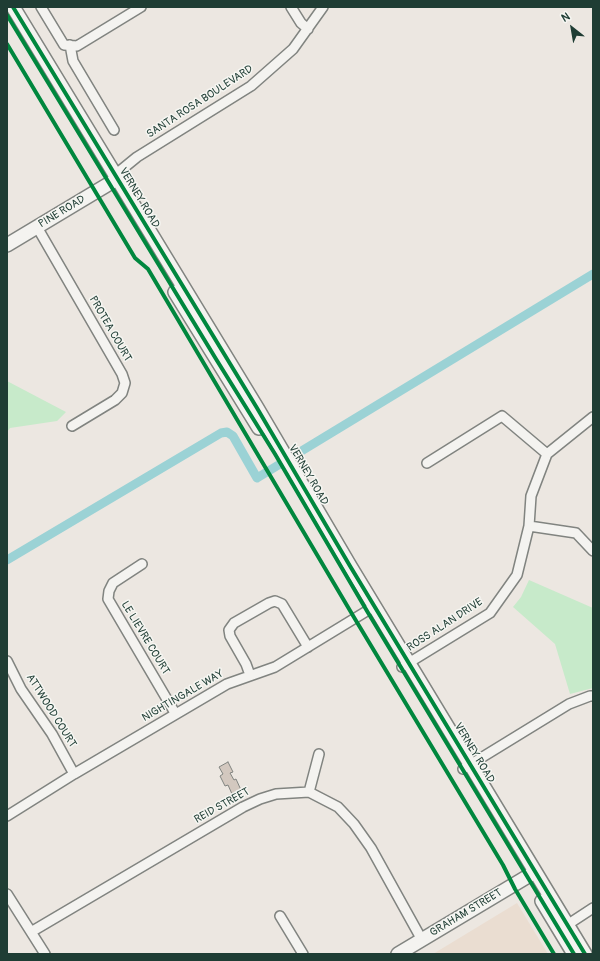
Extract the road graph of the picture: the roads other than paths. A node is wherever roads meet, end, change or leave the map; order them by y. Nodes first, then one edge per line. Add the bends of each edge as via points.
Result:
1 (12, 7) edge
2 (41, 7) edge
3 (142, 7) edge
4 (291, 7) edge
5 (323, 7) edge
6 (7, 15) edge
7 (308, 29) junction
8 (70, 46) junction
9 (114, 130) dead end
10 (114, 179) junction
11 (37, 227) junction
12 (7, 245) edge
13 (593, 417) edge
14 (72, 426) dead end
15 (547, 454) junction
16 (427, 462) dead end
17 (529, 526) junction
18 (593, 551) edge
19 (142, 564) dead end
20 (371, 608) junction
21 (308, 646) junction
22 (7, 660) edge
23 (405, 665) junction
24 (250, 675) junction
25 (593, 696) edge
26 (175, 713) junction
27 (319, 754) dead end
28 (467, 767) junction
29 (74, 774) junction
30 (309, 792) junction
31 (7, 816) edge
32 (531, 874) junction
33 (7, 894) edge
34 (593, 908) edge
35 (280, 916) dead end
36 (563, 927) junction
37 (31, 932) junction
38 (422, 940) junction
39 (45, 954) edge
40 (303, 954) edge
41 (398, 954) edge
42 (574, 954) edge
43 (585, 954) edge

1 - 10 street, VERNEY ROAD
2 - 8 street via 64,45
3 - 8 street via 77,46
4 - 7 street
5 - 7 street, SANTA ROSA BOULEVARD
6 - 10 street, VERNEY ROAD
7 - 10 street, SANTA ROSA BOULEVARD via 293,49 252,86 137,158
8 - 9 street via 73,61
10 - 11 street, PINE ROAD
10 - 20 street, VERNEY ROAD
11 - 12 street, PINE ROAD
11 - 14 street, PROTEA COURT via 125,383 115,400
13 - 15 street
15 - 16 street via 502,416
15 - 17 street, ROSS ALAN DRIVE via 531,496
17 - 18 street via 576,533
17 - 23 street, ROSS ALAN DRIVE via 517,575 490,613
19 - 26 street, LE LIEVRE COURT via 113,583 108,599
20 - 21 street, NIGHTINGALE WAY
20 - 23 street, VERNEY ROAD
21 - 24 street, NIGHTINGALE WAY via 275,667
21 - 24 street via 282,604 276,601 269,603 234,624 229,630
22 - 29 street, ATTWOOD COURT via 20,689 52,734
23 - 28 street, VERNEY ROAD
24 - 26 street, NIGHTINGALE WAY via 230,682
25 - 28 street via 569,704
26 - 29 street, NIGHTINGALE WAY
27 - 30 street
28 - 32 street, VERNEY ROAD
29 - 31 street, NIGHTINGALE WAY
30 - 37 street, REID STREET via 276,794 243,806
30 - 38 street via 338,807 354,824 371,848
32 - 36 street, VERNEY ROAD
32 - 38 street, GRAHAM STREET
33 - 37 street
34 - 36 street
35 - 40 street
36 - 42 street, VERNEY ROAD
36 - 43 street, VERNEY ROAD
37 - 39 street
38 - 41 street, GRAHAM STREET

